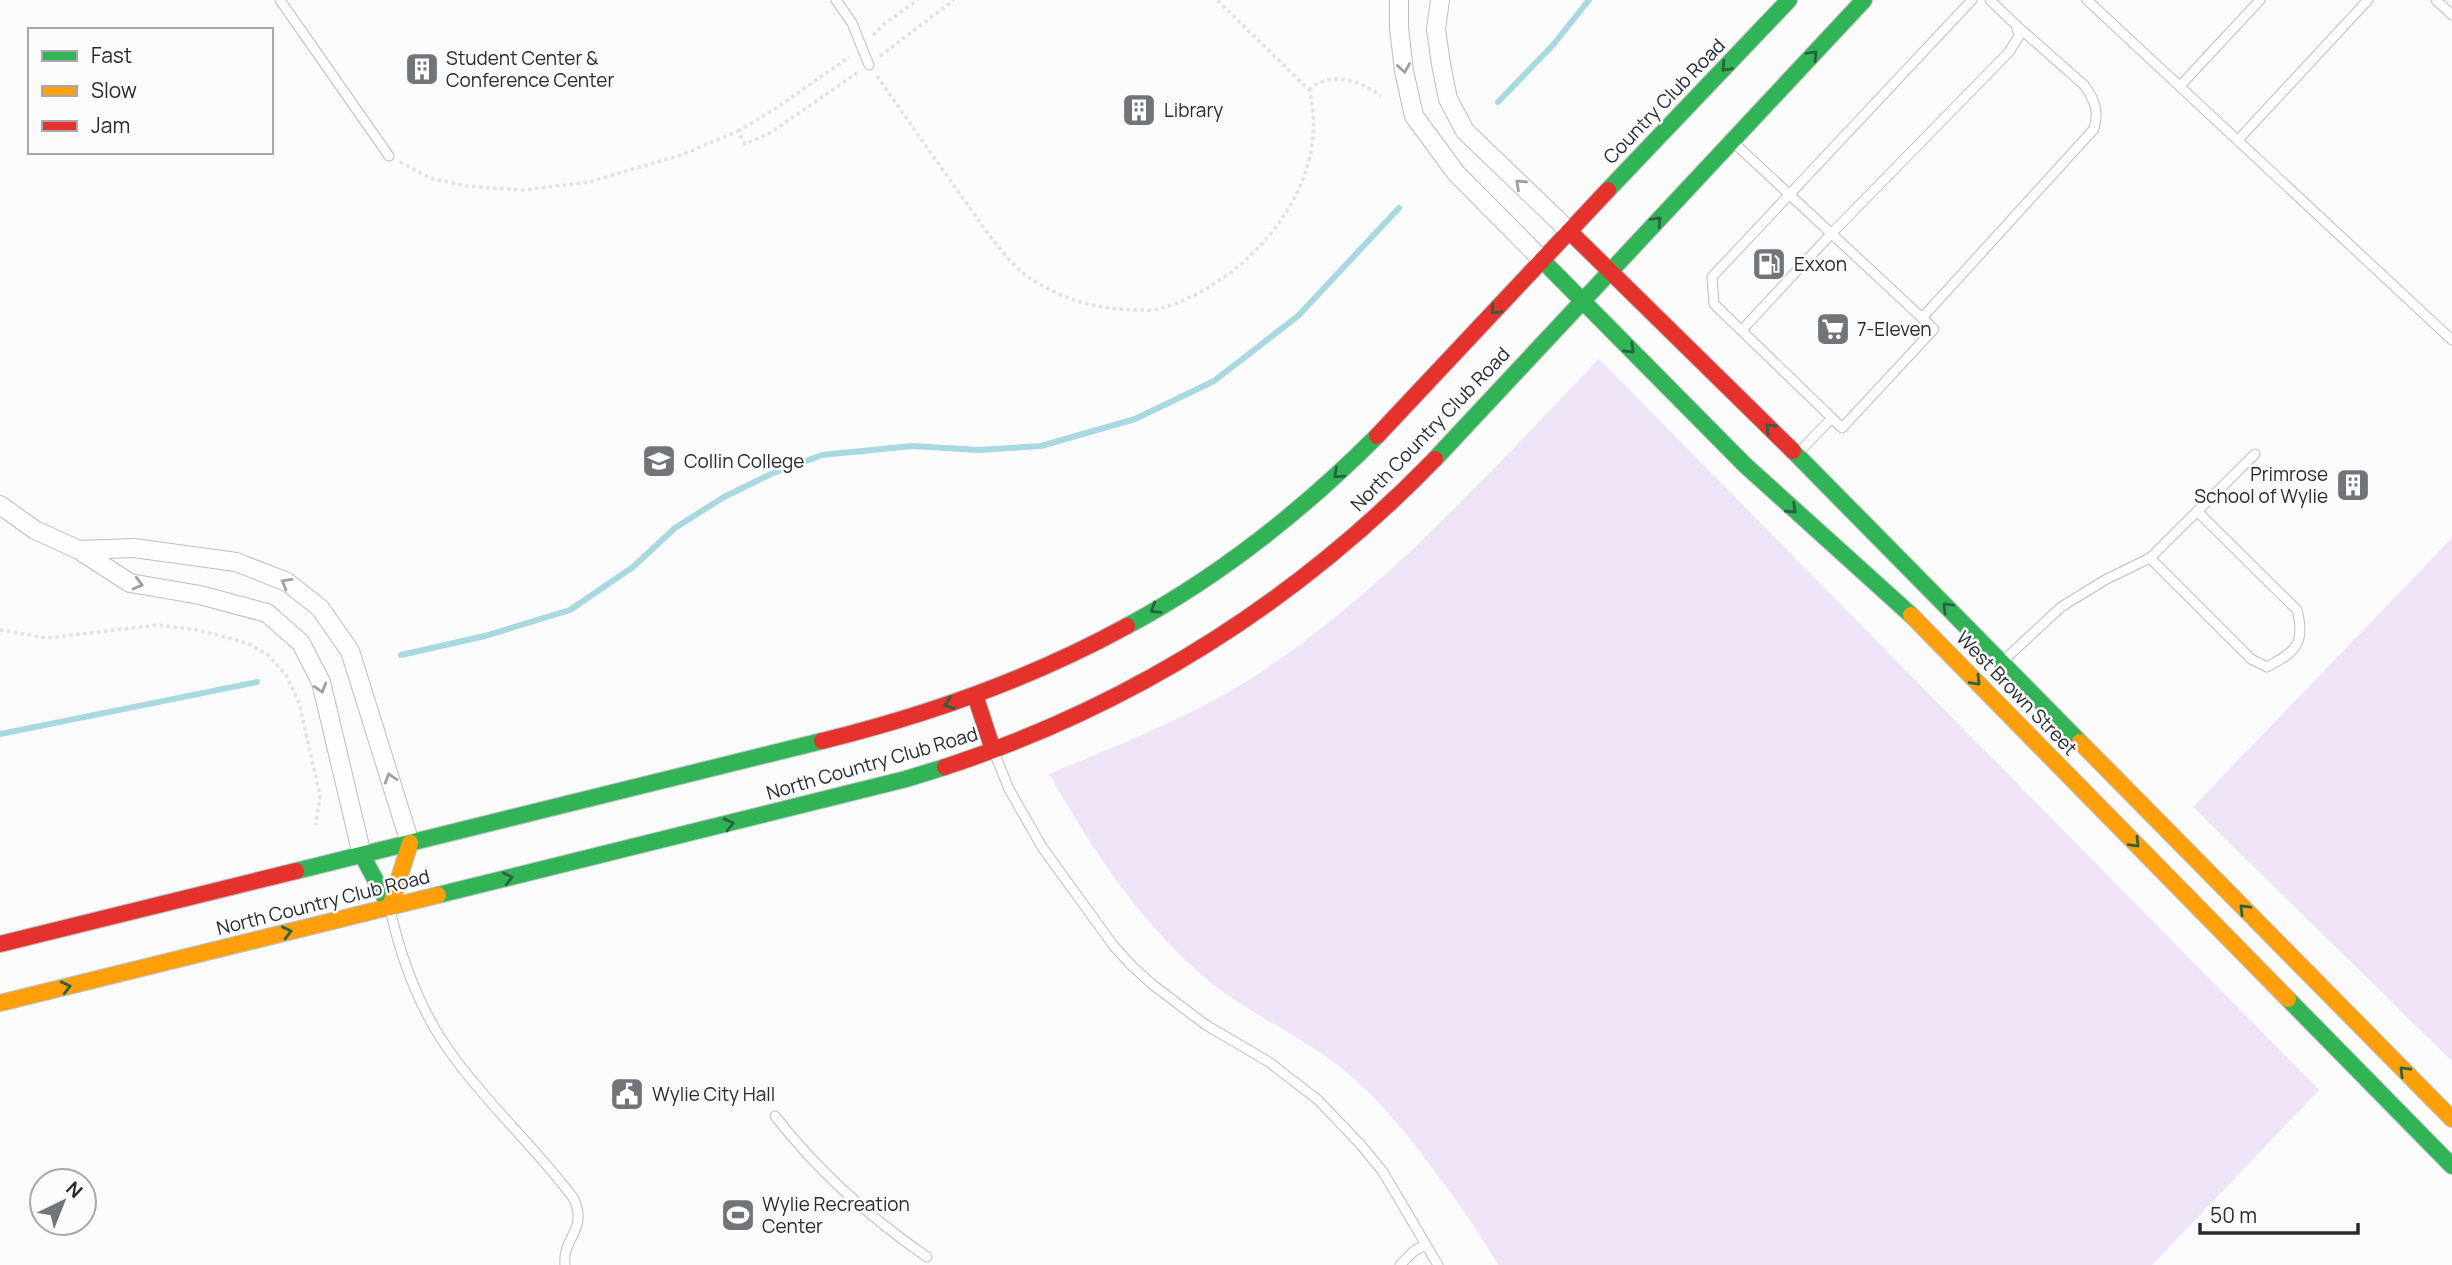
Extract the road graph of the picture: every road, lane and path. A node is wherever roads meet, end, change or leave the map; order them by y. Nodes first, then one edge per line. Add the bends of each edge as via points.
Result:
1 (280, 0) edge
2 (836, 0) edge
3 (918, 0) edge
4 (954, 0) edge
5 (1217, 0) edge
6 (1399, 0) edge
7 (1440, 0) edge
8 (1789, 0) edge
9 (1864, 0) edge
10 (1972, 0) edge
11 (1990, 0) edge
12 (2087, 0) edge
13 (2260, 0) edge
14 (2368, 0) edge
15 (2436, 0) edge
16 (2452, 15) edge
17 (2017, 25) junction
18 (862, 45) junction
19 (869, 65) junction
20 (2180, 86) junction
21 (1309, 90) junction
22 (1381, 96) dead end
23 (738, 131) junction
24 (2238, 140) junction
25 (1732, 141) junction
26 (389, 156) joint
27 (1791, 195) junction
28 (1569, 231) junction
29 (1831, 234) junction
30 (1542, 260) junction
31 (1610, 271) junction
32 (1582, 301) junction
33 (1922, 318) junction
34 (1742, 330) junction
35 (2452, 340) edge
36 (1832, 418) junction
37 (2255, 454) dead end
38 (1797, 455) junction
39 (0, 505) edge
40 (2197, 511) junction
41 (79, 550) junction
42 (2150, 558) junction
43 (1897, 601) junction
44 (0, 630) edge
45 (2002, 663) junction
46 (975, 695) junction
47 (993, 750) junction
48 (316, 825) dead end
49 (410, 843) junction
50 (362, 855) junction
51 (390, 907) junction
52 (0, 944) edge
53 (0, 1003) edge
54 (775, 1116) dead end
55 (2452, 1119) edge
56 (2452, 1166) edge
57 (1425, 1245) junction
58 (927, 1256) dead end
59 (565, 1265) edge
60 (1400, 1265) edge
61 (1438, 1265) edge

1 - 26 lane
2 - 18 lane
3 - 18 path
4 - 19 path
5 - 21 path
6 -> 30 street via 1404,71 1414,116 1456,173
28 -> 7 street via 1465,131 1448,99 1441,64 1436,29
8 -> 28 main road, Country Club Road
25 -> 9 main road, North Country Club Road
10 - 27 lane
11 - 17 lane
12 - 20 lane
13 - 20 lane
14 - 24 lane
15 - 16 lane
17 - 29 lane via 2019,36 2009,52
17 - 33 lane via 2084,85 2096,107 2094,129
18 - 19 lane
18 - 23 path via 841,64
19 - 21 path via 979,221 1029,278 1091,306 1123,309 1156,310 1208,288 1252,256 1281,221 1304,177 1315,135
19 - 23 path via 770,132 745,144
20 - 24 lane
21 - 22 path via 1316,84 1358,81
23 - 26 path via 681,155 589,182 523,190 430,178
24 - 35 lane
25 - 27 lane
31 -> 25 main road, North Country Club Road
27 - 29 lane
27 - 34 lane via 1712,277 1714,304
28 - 30 main road, North Country Club Road
28 - 31 main road, West Brown Street
29 - 33 lane
29 - 34 lane
30 - 32 main road, West Brown Street
30 -> 46 main road, North Country Club Road via 1399,414 1296,510 1144,616 1058,661
31 - 32 main road, North Country Club Road
38 -> 31 main road, West Brown Street
32 -> 43 main road, West Brown Street via 1745,465
32 - 47 main road, North Country Club Road via 1386,508 1295,585 1152,677
33 - 36 lane via 1934,329 1842,428
34 - 36 lane
36 - 38 lane
37 - 40 lane
45 -> 38 main road, West Brown Street
39 - 41 street via 35,530
40 - 42 lane
40 - 42 lane via 2297,610 2299,644 2288,656 2267,667 2250,659
49 -> 41 street via 350,651 320,608 287,582 236,562 134,548
41 -> 50 street via 130,583 267,613 301,643 321,682
42 - 45 lane via 2061,607
43 - 45 main road via 1979,660
43 -> 56 main road, West Brown Street
44 - 48 path via 47,638 158,625 247,643 268,655 286,675 299,703 320,795
55 -> 45 main road, West Brown Street
46 - 47 main road
46 -> 49 main road, North Country Club Road via 874,728
51 -> 47 main road, North Country Club Road via 861,791
47 - 57 lane via 1042,847 1113,946 1206,1025 1269,1062 1318,1100 1383,1172
49 - 50 main road, North Country Club Road
49 - 51 main road
50 - 51 main road
50 - 52 main road, North Country Club Road
53 -> 51 main road, North Country Club Road
51 - 59 lane via 410,978 442,1041 574,1199 578,1227
54 - 58 lane via 850,1198
57 - 60 lane
57 - 61 lane

